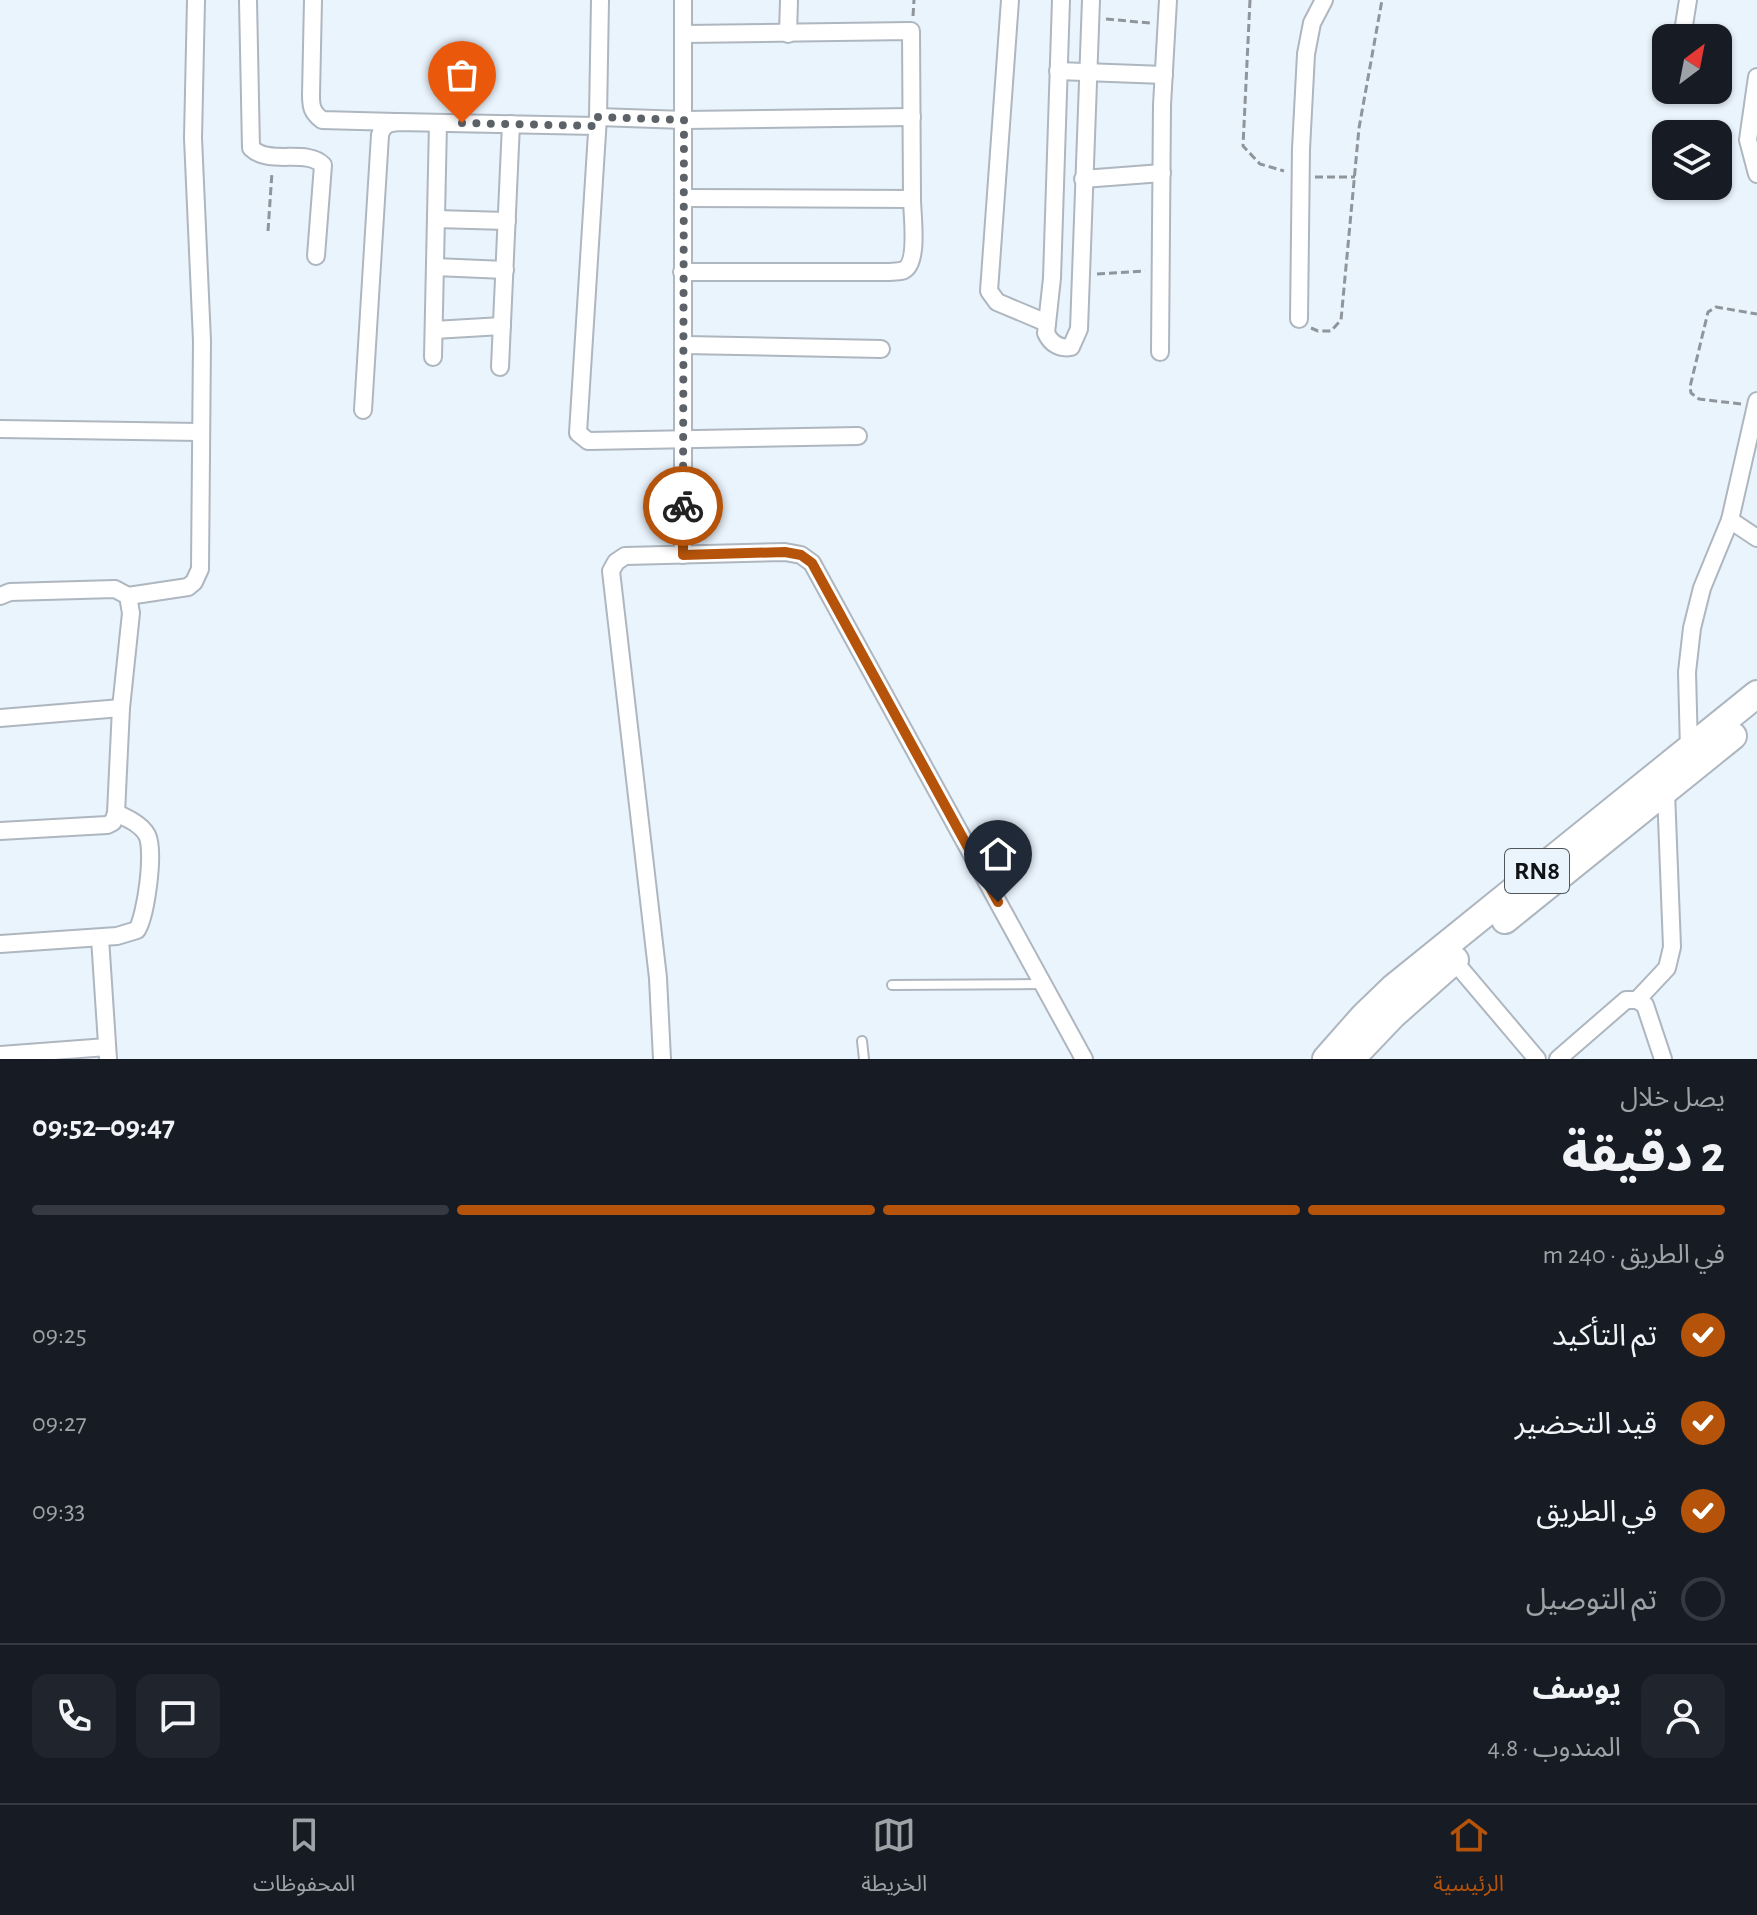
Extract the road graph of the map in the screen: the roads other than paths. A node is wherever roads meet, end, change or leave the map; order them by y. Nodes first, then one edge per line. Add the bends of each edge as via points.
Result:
1 (196, 0) edge
2 (248, 0) edge
3 (313, 0) edge
4 (600, 0) edge
5 (683, 0) edge
6 (789, 0) edge
7 (1010, 0) edge
8 (1061, 0) edge
9 (1091, 0) edge
10 (1168, 0) edge
11 (1324, 0) edge
12 (1688, 0) edge
13 (1684, 24) edge
14 (685, 34) junction
15 (788, 34) junction
16 (1058, 71) junction
17 (1088, 72) junction
18 (1164, 75) junction
19 (1757, 77) edge
20 (912, 117) junction
21 (684, 120) junction
22 (399, 122) junction
23 (598, 122) junction
24 (438, 123) junction
25 (511, 124) junction
26 (1162, 173) junction
27 (1757, 174) edge
28 (1083, 179) junction
29 (684, 198) junction
30 (912, 199) junction
31 (436, 219) junction
32 (507, 221) junction
33 (316, 256) dead end
34 (435, 267) junction
35 (505, 270) junction
36 (682, 272) junction
37 (1299, 319) road end
38 (1047, 323) junction
39 (502, 326) junction
40 (434, 330) junction
41 (685, 345) junction
42 (881, 349) dead end
43 (1160, 352) dead end
44 (433, 357) dead end
45 (500, 367) dead end
46 (1757, 403) edge
47 (363, 410) dead end
48 (0, 429) edge
49 (200, 432) junction
50 (858, 436) dead end
51 (682, 439) junction
52 (1730, 520) junction
53 (1757, 538) edge
54 (683, 555) junction
55 (0, 596) edge
56 (128, 596) junction
57 (1757, 694) edge
58 (121, 708) junction
59 (1757, 716) edge
60 (0, 718) edge
61 (1689, 749) junction
62 (1666, 792) junction
63 (116, 813) junction
64 (0, 831) edge
65 (100, 938) junction
66 (0, 944) edge
67 (1454, 961) junction
68 (1043, 984) junction
69 (892, 985) dead end
70 (1637, 1000) junction
71 (862, 1041) dead end
72 (108, 1053) edge
73 (1358, 1053) edge
74 (0, 1055) edge
75 (662, 1059) edge
76 (864, 1059) edge
77 (1084, 1059) edge
78 (1326, 1059) edge
79 (1537, 1059) edge
80 (1558, 1059) edge
81 (1663, 1059) edge

1 - 49 street via 193,138 202,341
2 - 33 street via 251,148 323,165
3 - 22 street via 315,114 322,120
4 - 23 street
5 - 14 street
6 - 15 street
7 - 38 street via 989,291 997,302
8 - 16 street
9 - 17 street
10 - 18 street
11 - 37 street via 1309,34
12 - 13 street
14 - 15 street
14 - 21 street
15 - 20 street via 911,31
16 - 17 street
16 - 38 street
17 - 18 street
17 - 28 street
18 - 26 street
19 - 27 street via 1748,140
20 - 21 street
20 - 30 street
21 - 23 street
21 - 29 street
22 - 24 street
22 - 47 street via 385,125 380,135
23 - 25 street
23 - 51 street via 578,433 588,441
24 - 25 street
24 - 31 street
25 - 32 street
26 - 28 street
26 - 43 street
28 - 38 street via 1079,329 1071,347 1050,341
29 - 30 street
29 - 36 street
30 - 36 street via 913,247 904,269
31 - 32 street
31 - 34 street
32 - 35 street
34 - 35 street
34 - 40 street
35 - 39 street
36 - 41 street
39 - 40 street
39 - 45 street
40 - 44 street
41 - 42 street
41 - 51 street
46 - 52 street
48 - 49 street
49 - 56 street via 198,575 188,587
50 - 51 street
51 - 54 street
52 - 53 street
52 - 61 street via 1692,628
54 - 68 street via 785,552 812,563
54 - 75 street via 625,556 611,571 659,989
55 - 56 street via 115,589
56 - 58 street via 131,613
57 - 61 main road, RN8
58 - 60 street
58 - 63 street
59 - 62 main road, RN8
61 - 78 main road, RN8 via 1393,988
62 - 67 main road, RN8
62 - 70 street via 1672,947 1667,968
63 - 64 street via 109,825
63 - 65 street via 140,826 148,838 146,907 134,932
65 - 66 street
65 - 72 street
67 - 73 main road, RN8
67 - 79 street
68 - 69 lane
68 - 77 street
70 - 80 street via 1626,1000
70 - 81 street via 1645,1005
71 - 76 lane
72 - 74 street

